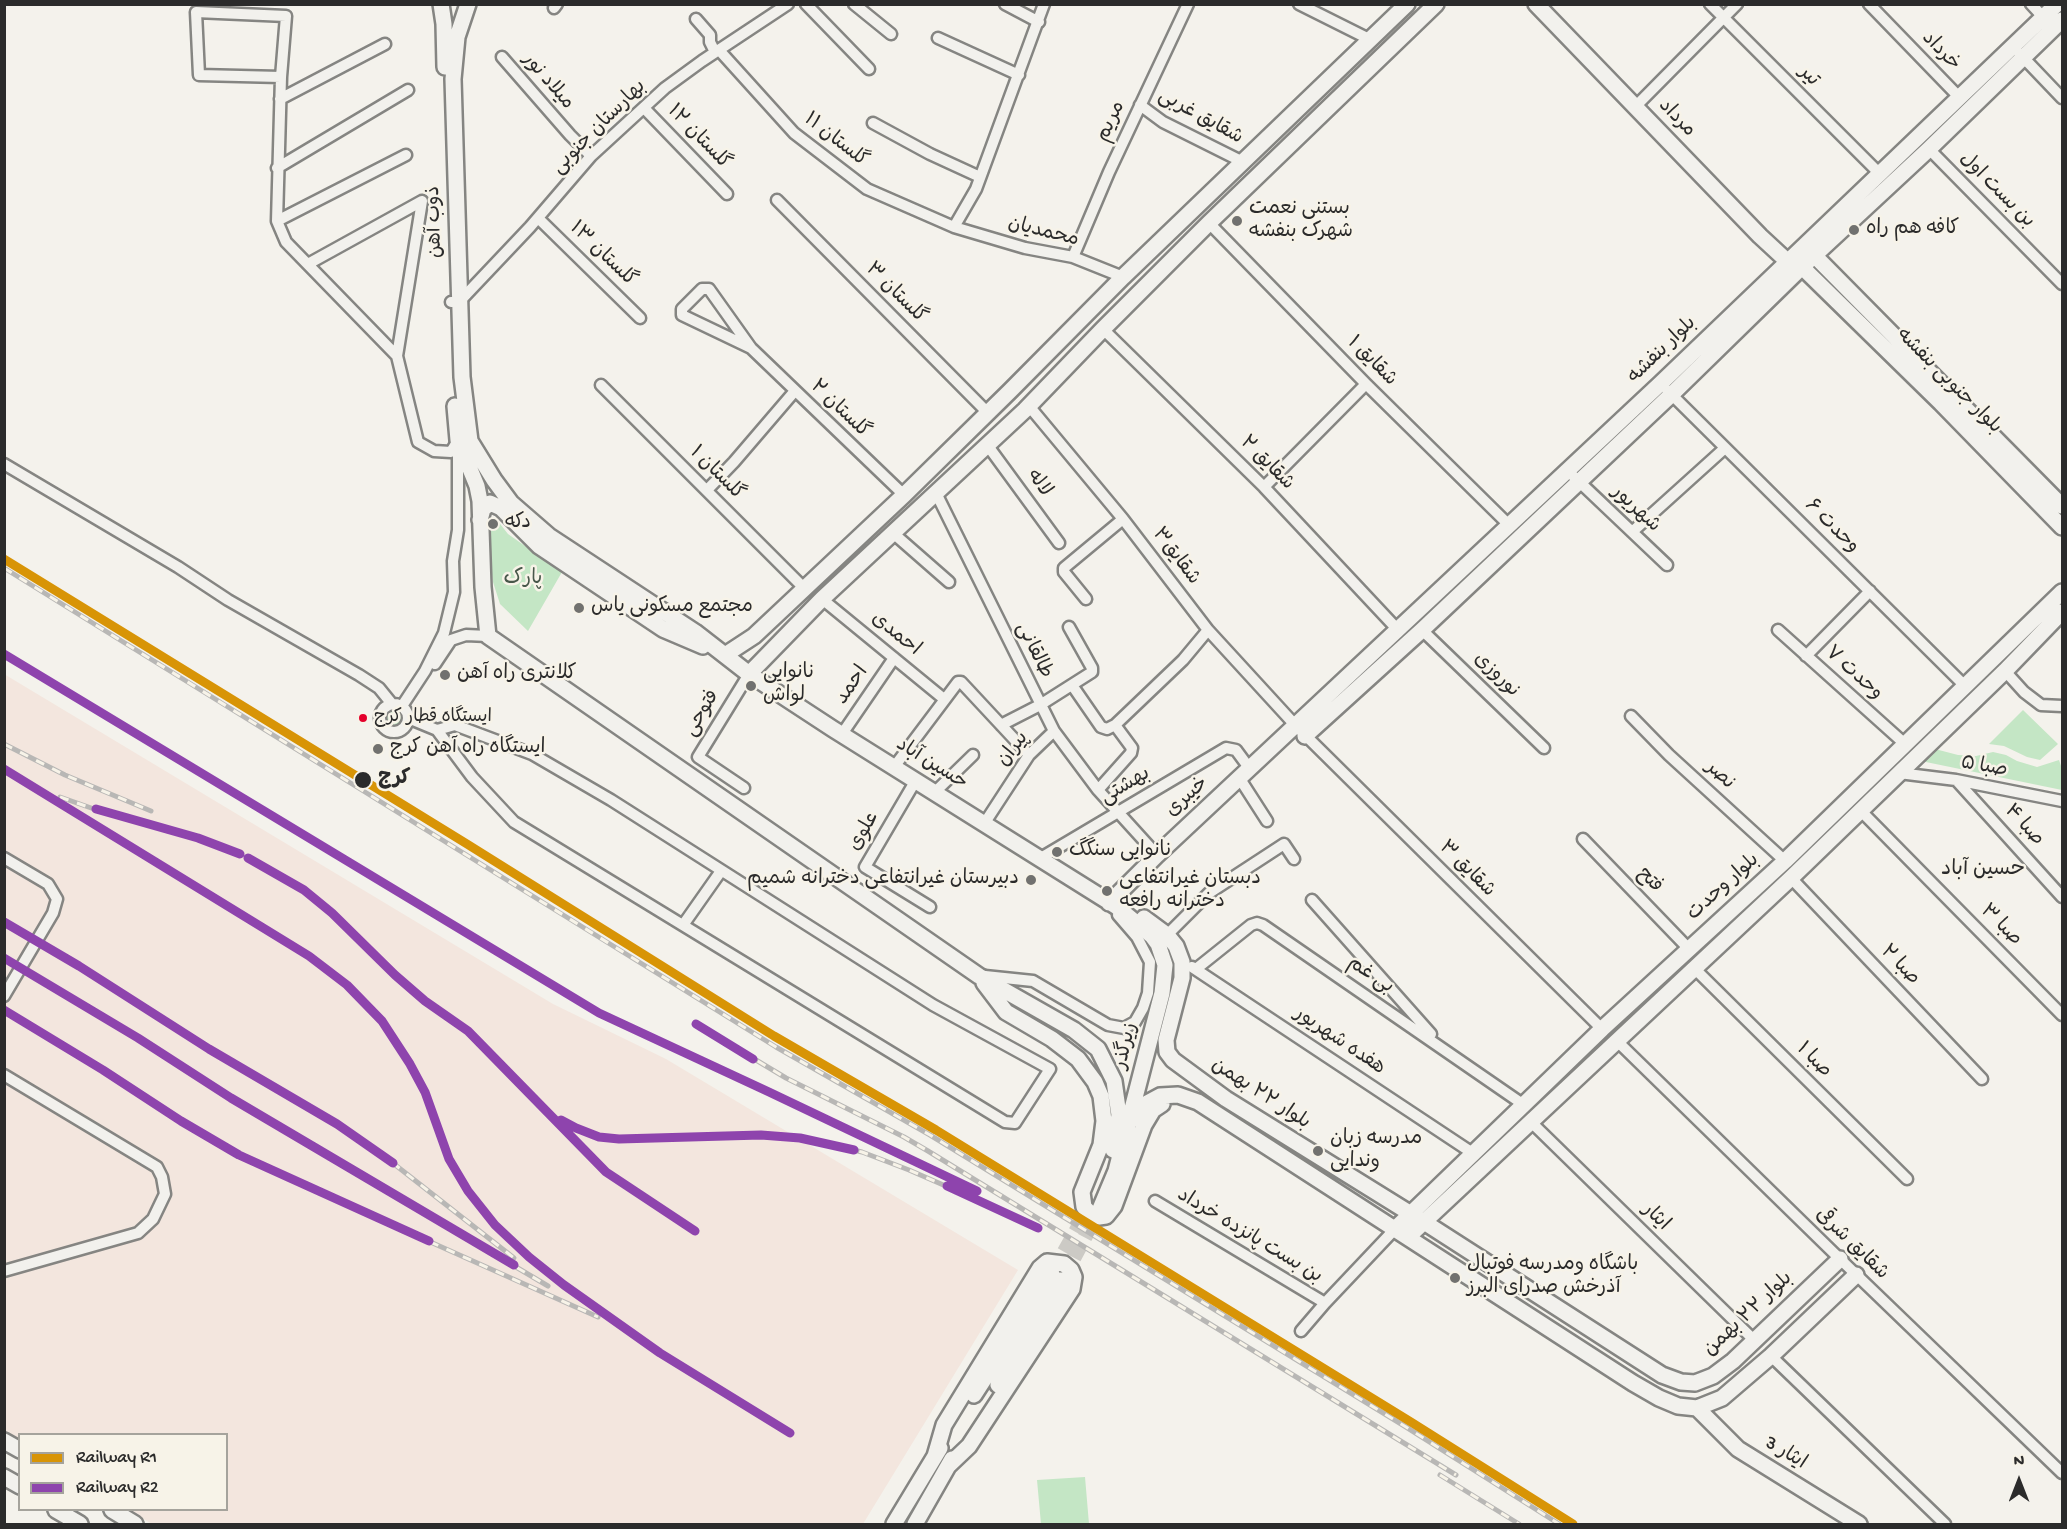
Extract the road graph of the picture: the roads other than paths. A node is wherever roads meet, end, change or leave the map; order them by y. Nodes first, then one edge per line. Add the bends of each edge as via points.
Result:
1 (441, 4) edge
2 (468, 4) edge
3 (788, 4) edge
4 (806, 4) edge
5 (854, 4) edge
6 (1005, 4) edge
7 (1044, 4) edge
8 (1188, 4) edge
9 (1299, 4) edge
10 (1407, 4) edge
11 (1436, 4) edge
12 (1536, 4) edge
13 (1710, 4) edge
14 (1737, 4) edge
15 (1869, 4) edge
16 (2031, 4) edge
17 (2057, 4) edge
18 (1723, 18) junction
19 (2044, 18) junction
20 (696, 19) dead end
21 (2062, 20) edge
22 (1039, 22) junction
23 (891, 34) dead end
24 (938, 38) dead end
25 (1371, 40) junction
26 (385, 44) dead end
27 (2012, 46) junction
28 (717, 51) junction
29 (502, 57) dead end
30 (2025, 58) junction
31 (868, 69) dead end
32 (1019, 75) junction
33 (281, 77) junction
34 (408, 90) dead end
35 (1960, 98) junction
36 (2062, 98) edge
37 (280, 99) junction
38 (1140, 105) junction
39 (1635, 107) junction
40 (644, 108) junction
41 (1287, 121) junction
42 (873, 123) dead end
43 (1301, 135) junction
44 (1265, 142) junction
45 (1929, 149) junction
46 (406, 155) dead end
47 (591, 156) junction
48 (1279, 156) junction
49 (1243, 162) junction
50 (277, 168) junction
51 (1880, 174) junction
52 (980, 177) junction
53 (727, 194) dead end
54 (777, 200) dead end
55 (538, 218) junction
56 (277, 221) junction
57 (1209, 223) junction
58 (954, 227) junction
59 (1810, 251) junction
60 (1073, 257) junction
61 (1787, 261) junction
62 (308, 264) junction
63 (1802, 267) junction
64 (1123, 277) junction
65 (2062, 284) edge
66 (455, 302) junction
67 (640, 318) dead end
68 (1103, 329) junction
69 (751, 348) junction
70 (397, 356) junction
71 (1366, 384) junction
72 (601, 385) dead end
73 (1666, 389) junction
74 (794, 392) junction
75 (1010, 392) junction
76 (1027, 408) junction
77 (992, 409) junction
78 (1011, 424) junction
79 (464, 440) junction
80 (988, 446) junction
81 (1725, 447) junction
82 (4, 464) edge
83 (1573, 476) junction
84 (1264, 487) junction
85 (706, 490) junction
86 (936, 493) junction
87 (904, 495) junction
88 (2062, 506) edge
89 (1123, 519) junction
90 (480, 521) junction
91 (1509, 525) junction
92 (2062, 527) edge
93 (1632, 532) junction
94 (893, 533) junction
95 (1059, 543) dead end
96 (1667, 565) dead end
97 (949, 582) dead end
98 (805, 589) junction
99 (1870, 591) junction
100 (2062, 592) edge
101 (822, 599) junction
102 (1086, 599) dead end
103 (2062, 612) edge
104 (1069, 627) dead end
105 (1208, 630) junction
106 (1398, 630) junction
107 (1422, 630) junction
108 (1778, 630) dead end
109 (489, 636) junction
110 (754, 636) junction
111 (771, 652) junction
112 (725, 656) junction
113 (1806, 656) junction
114 (894, 658) junction
115 (2005, 671) junction
116 (749, 674) junction
117 (1361, 675) junction
118 (1072, 685) junction
119 (1965, 686) junction
120 (944, 699) junction
121 (1040, 705) junction
122 (2062, 706) edge
123 (402, 710) junction
124 (1631, 716) dead end
125 (1115, 724) junction
126 (1001, 725) junction
127 (437, 730) junction
128 (1054, 731) junction
129 (1301, 731) junction
130 (842, 734) junction
131 (1905, 744) junction
132 (1544, 748) dead end
133 (972, 755) dead end
134 (1029, 755) junction
135 (894, 767) junction
136 (1899, 773) junction
137 (1245, 774) junction
138 (916, 780) junction
139 (1956, 780) junction
140 (744, 788) dead end
141 (1098, 790) junction
142 (935, 792) junction
143 (2062, 801) edge
144 (1861, 811) junction
145 (1118, 812) junction
146 (1267, 821) dead end
147 (984, 824) junction
148 (1583, 839) dead end
149 (1157, 855) junction
150 (4, 858) edge
151 (1039, 859) junction
152 (1294, 859) dead end
153 (1785, 861) junction
154 (721, 871) junction
155 (1791, 878) junction
156 (1761, 884) junction
157 (1772, 896) junction
158 (2062, 897) edge
159 (1312, 900) dead end
160 (1110, 903) junction
161 (930, 907) dead end
162 (683, 925) junction
163 (1167, 934) junction
164 (1689, 949) junction
165 (1189, 965) junction
166 (1694, 968) junction
167 (979, 976) junction
168 (4, 996) edge
169 (2062, 1015) edge
170 (1602, 1029) junction
171 (1617, 1041) junction
172 (1443, 1048) junction
173 (4, 1075) edge
174 (1982, 1079) dead end
175 (1524, 1105) junction
176 (1124, 1119) junction
177 (1531, 1122) junction
178 (1236, 1128) junction
179 (1276, 1131) junction
180 (1265, 1146) junction
181 (1474, 1154) junction
182 (1907, 1179) dead end
183 (1438, 1198) junction
184 (1155, 1202) dead end
185 (1095, 1207) tunnel mouth
186 (1418, 1218) junction
187 (1402, 1233) junction
188 (1840, 1259) junction
189 (4, 1270) edge
190 (1856, 1275) junction
191 (1324, 1303) junction
192 (1300, 1331) dead end
193 (1754, 1340) junction
194 (1772, 1356) junction
195 (1697, 1408) junction
196 (4, 1441) edge
197 (18, 1449) edge
198 (935, 1456) junction
199 (948, 1466) junction
200 (2062, 1473) edge
201 (4, 1477) edge
202 (18, 1485) edge
203 (59, 1511) edge
204 (115, 1511) edge
205 (80, 1524) edge
206 (135, 1524) edge
207 (894, 1524) edge
208 (915, 1524) edge
209 (1859, 1524) edge
210 (1945, 1524) edge

1 - 66 main road, ذوب آهن
2 - 66 main road, ذوب آهن via 457,37 453,79
3 - 28 street, بهارستان جنوبی
4 - 31 street
5 - 23 street
6 - 22 street
7 - 22 street
8 - 38 street, مریم
9 - 25 street
10 - 25 main road
11 - 43 main road
12 - 39 main road, مرداد
13 - 18 street, تیر
14 - 18 street
15 - 35 street, خرداد
16 - 19 street
17 - 19 main road, بلوار بنفشه
18 - 39 street
18 - 51 street, تیر
19 - 27 main road, بلوار بنفشه
20 - 28 street
21 - 30 main road, بلوار بنفشه
22 - 32 street
24 - 32 street
25 - 41 main road
26 - 37 street
27 - 30 street
27 - 35 main road, بلوار بنفشه
28 - 40 street, بهارستان جنوبی
28 - 58 street, گلستان ۱۱ via 794,133 867,189
29 - 47 street, میلاد نور
30 - 36 street
30 - 45 main road, بلوار بنفشه
32 - 52 street
33 - 33 street via 199,75 196,12 286,16
33 - 37 street
34 - 50 street
35 - 51 main road, بلوار بنفشه
37 - 50 street
38 - 49 street, شقایق غربی via 1163,123
38 - 60 street, مریم
39 - 61 main road, مرداد
40 - 47 street, بهارستان جنوبی
40 - 53 street, گلستان ۱۲
41 - 43 main road via 1289,132
41 - 44 main road
42 - 52 street
43 - 48 main road
44 - 48 main road via 1277,144
44 - 49 main road
45 - 59 main road, بلوار بنفشه
45 - 65 street, بن بست اول
46 - 56 street
47 - 55 street, بهارستان جنوبی
48 - 57 main road
49 - 64 main road
50 - 56 street
51 - 59 main road, بلوار بنفشه
52 - 58 street
54 - 77 street, گلستان ۳
55 - 66 street, بهارستان جنوبی
55 - 67 street, گلستان ۱۳
56 - 62 street via 286,242
57 - 68 main road
57 - 71 street, شقایق ۱
58 - 60 street, محمدیان via 1025,248
59 - 61 main road, بلوار بنفشه
59 - 63 main road, بلوار بنفشه
59 - 88 main road, بلوار جنوبی بنفشه
60 - 64 street, محمدیان
61 - 63 main road
61 - 73 main road, بلوار بنفشه
62 - 70 street
62 - 70 street via 422,201
63 - 73 main road, بلوار بنفشه
63 - 92 main road, بلوار جنوبی بنفشه
64 - 75 main road
66 - 79 main road, ذوب آهن via 453,378
68 - 76 main road
68 - 84 street, شقایق ۲
69 - 69 street, گلستان ۲ via 709,289 702,289 682,309 682,315
69 - 74 street, گلستان ۲
70 - 79 street via 418,442 434,451 451,452
71 - 84 street
71 - 91 street, شقایق ۱
72 - 85 street, گلستان ۱
73 - 81 street, وحدت ۶
73 - 83 main road, بلوار بنفشه
74 - 85 street
74 - 87 street, گلستان ۲
75 - 76 main road via 1017,407
75 - 77 main road
76 - 78 main road
76 - 89 street, شقایق۳
77 - 78 main road via 1007,409
77 - 87 main road
78 - 80 main road
79 - 90 main road via 480,501
79 - 112 main road, حسین آباد via 511,503 549,536
79 - 123 street via 453,561 454,592 444,633
80 - 86 main road
80 - 95 street, لاله
81 - 93 street
81 - 99 street, وحدت ۶
82 - 123 street via 358,675
83 - 91 main road, بلوار بنفشه
83 - 93 street, شهریور
83 - 107 main road, بلوار بنفشه
84 - 106 street, شقایق ۲
85 - 98 street, گلستان ۱
86 - 94 main road
86 - 121 street, طالقانی
87 - 98 main road
89 - 102 street via 1064,570
89 - 105 street, شقایق۳
90 - 109 main road
90 - 112 main road, حسین آباد via 483,509 490,503 501,508 539,546 663,629
91 - 106 main road, بلوار بنفشه
93 - 96 street, شهریور
94 - 97 street
94 - 101 main road
98 - 110 main road
99 - 113 street
99 - 119 street, وحدت ۶
100 - 119 main road, بلوار وحدت
101 - 111 main road
101 - 114 street, احمدی
103 - 115 main road, بلوار وحدت
104 - 118 street via 1093,670
105 - 125 street via 1183,660
105 - 129 street, شقایق۳
106 - 117 main road, بلوار بنفشه
107 - 117 main road, بلوار بنفشه
107 - 132 street, نوروزی
108 - 113 street, وحدت ۷
109 - 123 street via 466,634 451,640
109 - 167 main road
110 - 111 main road via 755,645
110 - 112 main road
111 - 116 main road
112 - 116 main road, حسین آباد
113 - 131 street, وحدت ۷
114 - 120 street, احمدی
114 - 130 street, احمد
115 - 122 street via 2041,705
115 - 136 main road, بلوار وحدت
116 - 130 main road, حسین آباد
116 - 140 street, فتوحی via 698,757
117 - 129 main road, بلوار بنفشه
118 - 121 street
118 - 125 street via 1101,727 1107,729
119 - 131 main road, بلوار وحدت
120 - 126 street via 961,682
120 - 135 street
121 - 126 street
121 - 128 street, طالقانی
123 - 127 street
124 - 153 street, نصر
125 - 141 street via 1132,751
126 - 134 street
127 - 154 street via 455,725 532,754
127 - 162 street via 472,777 514,822
128 - 134 street, پیران
128 - 141 street, طالقانی
129 - 137 main road, خیبری
129 - 170 street, شقایق ۳
130 - 135 main road, حسین آباد
131 - 153 main road, بلوار وحدت
133 - 142 street
134 - 147 street, پیران
135 - 138 main road, حسین آباد
136 - 139 street, صبا ۵
136 - 144 main road, بلوار وحدت
137 - 145 street, بهشتی via 1232,747 1226,748
137 - 146 street
137 - 149 main road, خیبری
138 - 142 main road, حسین آباد
138 - 161 street, علوی via 865,867
139 - 143 street, صبا ۵
139 - 158 street, صبا ۴
141 - 145 street, طالقانی
142 - 147 main road, حسین آباد
144 - 155 main road, بلوار وحدت
144 - 169 street, صبا ۳
145 - 149 street, طالقانی
145 - 151 street, بهشتی
147 - 151 main road, حسین آباد
148 - 164 street, فتح
149 - 160 main road, خیبری
150 - 168 street via 48,884 57,899 53,913
151 - 160 main road, حسین آباد
152 - 163 street via 1284,844 1209,893
153 - 156 main road, بلوار وحدت
154 - 162 street
154 - 162 street via 933,1005 1050,1069 1015,1123 1005,1122
155 - 157 main road, بلوار وحدت
155 - 174 street, صبا ۲
156 - 157 main road
156 - 164 main road, بلوار وحدت
157 - 166 main road, بلوار وحدت
159 - 172 street
160 - 163 main road via 1133,911
160 - 167 street via 1137,937 1150,962 1148,993 1135,1022 1124,1028 1108,1025 1033,981
160 - 176 main road, زیرگذر via 1152,936 1165,965 1162,993
163 - 165 main road
164 - 170 main road, بلوار وحدت
165 - 172 street, بی غم via 1257,923
165 - 179 main road, بلوار ۲۲ بهمن via 1166,1040 1167,1052 1186,1072
165 - 181 street, هفده شهریور
166 - 171 main road, بلوار وحدت
166 - 182 street, صبا ۱
167 - 176 main road via 1074,1030 1098,1049 1114,1080
167 - 178 main road via 1006,1012 1053,1039 1078,1059 1095,1082 1104,1121 1101,1145 1082,1192 1084,1207 1091,1214 1106,1216 1114,1206 1144,1125 1153,1110 1165,1102 1178,1102
170 - 175 main road, بلوار وحدت
171 - 177 main road, بلوار وحدت
171 - 188 street, شقایق شرقی
172 - 175 street, بی غم
173 - 189 street via 157,1167 165,1194 153,1219 138,1233
175 - 181 main road, بلوار وحدت
176 - 178 main road, بلوار ۲۲ بهمن via 1160,1096 1178,1095 1198,1102
176 - 185 main road, زیرگذر via 1116,1171
177 - 183 main road, بلوار وحدت
177 - 193 street, ایثار
178 - 180 main road, بلوار ۲۲ بهمن
179 - 180 main road
179 - 186 main road, بلوار ۲۲ بهمن
180 - 187 main road, بلوار ۲۲ بهمن
181 - 183 main road, بلوار وحدت
183 - 186 main road, بلوار وحدت
184 - 191 street, بن بست پانزده خرداد
186 - 187 main road, بلوار وحدت
186 - 193 main road, بلوار ۲۲ بهمن via 1662,1375 1695,1383 1713,1377
187 - 191 street
187 - 195 main road, بلوار ۲۲ بهمن via 1659,1398
188 - 190 street, شقایق شرقی
188 - 193 main road, بلوار ۲۲ بهمن
190 - 194 main road
190 - 200 street, شقایق شرقی
191 - 192 street
194 - 195 main road via 1722,1398
194 - 210 street
195 - 209 main road, ایثار 3 via 1738,1449
196 - 197 main road
198 - 199 main road via 1057,1277
198 - 199 main road via 944,1425 1040,1268 1047,1262 1064,1264 1074,1277 1072,1289 969,1446
198 - 207 main road
199 - 208 main road
201 - 202 main road
203 - 205 main road
204 - 206 main road

